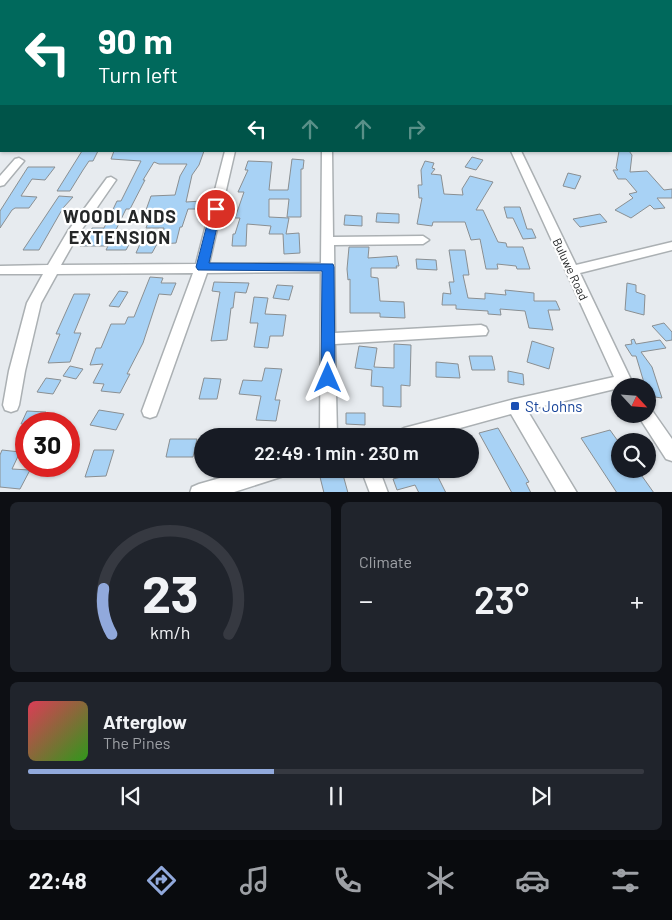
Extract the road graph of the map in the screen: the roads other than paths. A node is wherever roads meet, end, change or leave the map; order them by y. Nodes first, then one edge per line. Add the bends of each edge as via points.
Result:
1 (230, 152) edge
2 (327, 152) edge
3 (516, 152) edge
4 (19, 162) dead end
5 (111, 180) dead end
6 (0, 183) edge
7 (423, 240) dead end
8 (328, 242) junction
9 (672, 246) edge
10 (202, 267) junction
11 (328, 267) junction
12 (0, 270) edge
13 (51, 270) junction
14 (573, 270) junction
15 (481, 330) dead end
16 (328, 339) junction
17 (622, 378) edge
18 (611, 387) edge
19 (11, 405) dead end
20 (515, 406) junction
21 (150, 411) dead end
22 (650, 423) edge
23 (328, 428) edge
24 (434, 428) edge
25 (672, 453) edge
26 (248, 478) edge
27 (374, 478) edge
28 (199, 492) edge
29 (379, 492) edge
30 (568, 492) edge

1 - 10 street
2 - 8 street
3 - 14 street, Buluwe Road
4 - 6 street
5 - 13 street
7 - 8 street
8 - 11 street
9 - 14 street
10 - 11 street
10 - 13 street
10 - 21 street
11 - 16 street
12 - 13 street
13 - 19 street via 31,309
14 - 17 street, Buluwe Road
15 - 16 street
16 - 23 street
18 - 20 street
20 - 24 street
20 - 30 street
22 - 25 street
26 - 28 street
27 - 29 street

